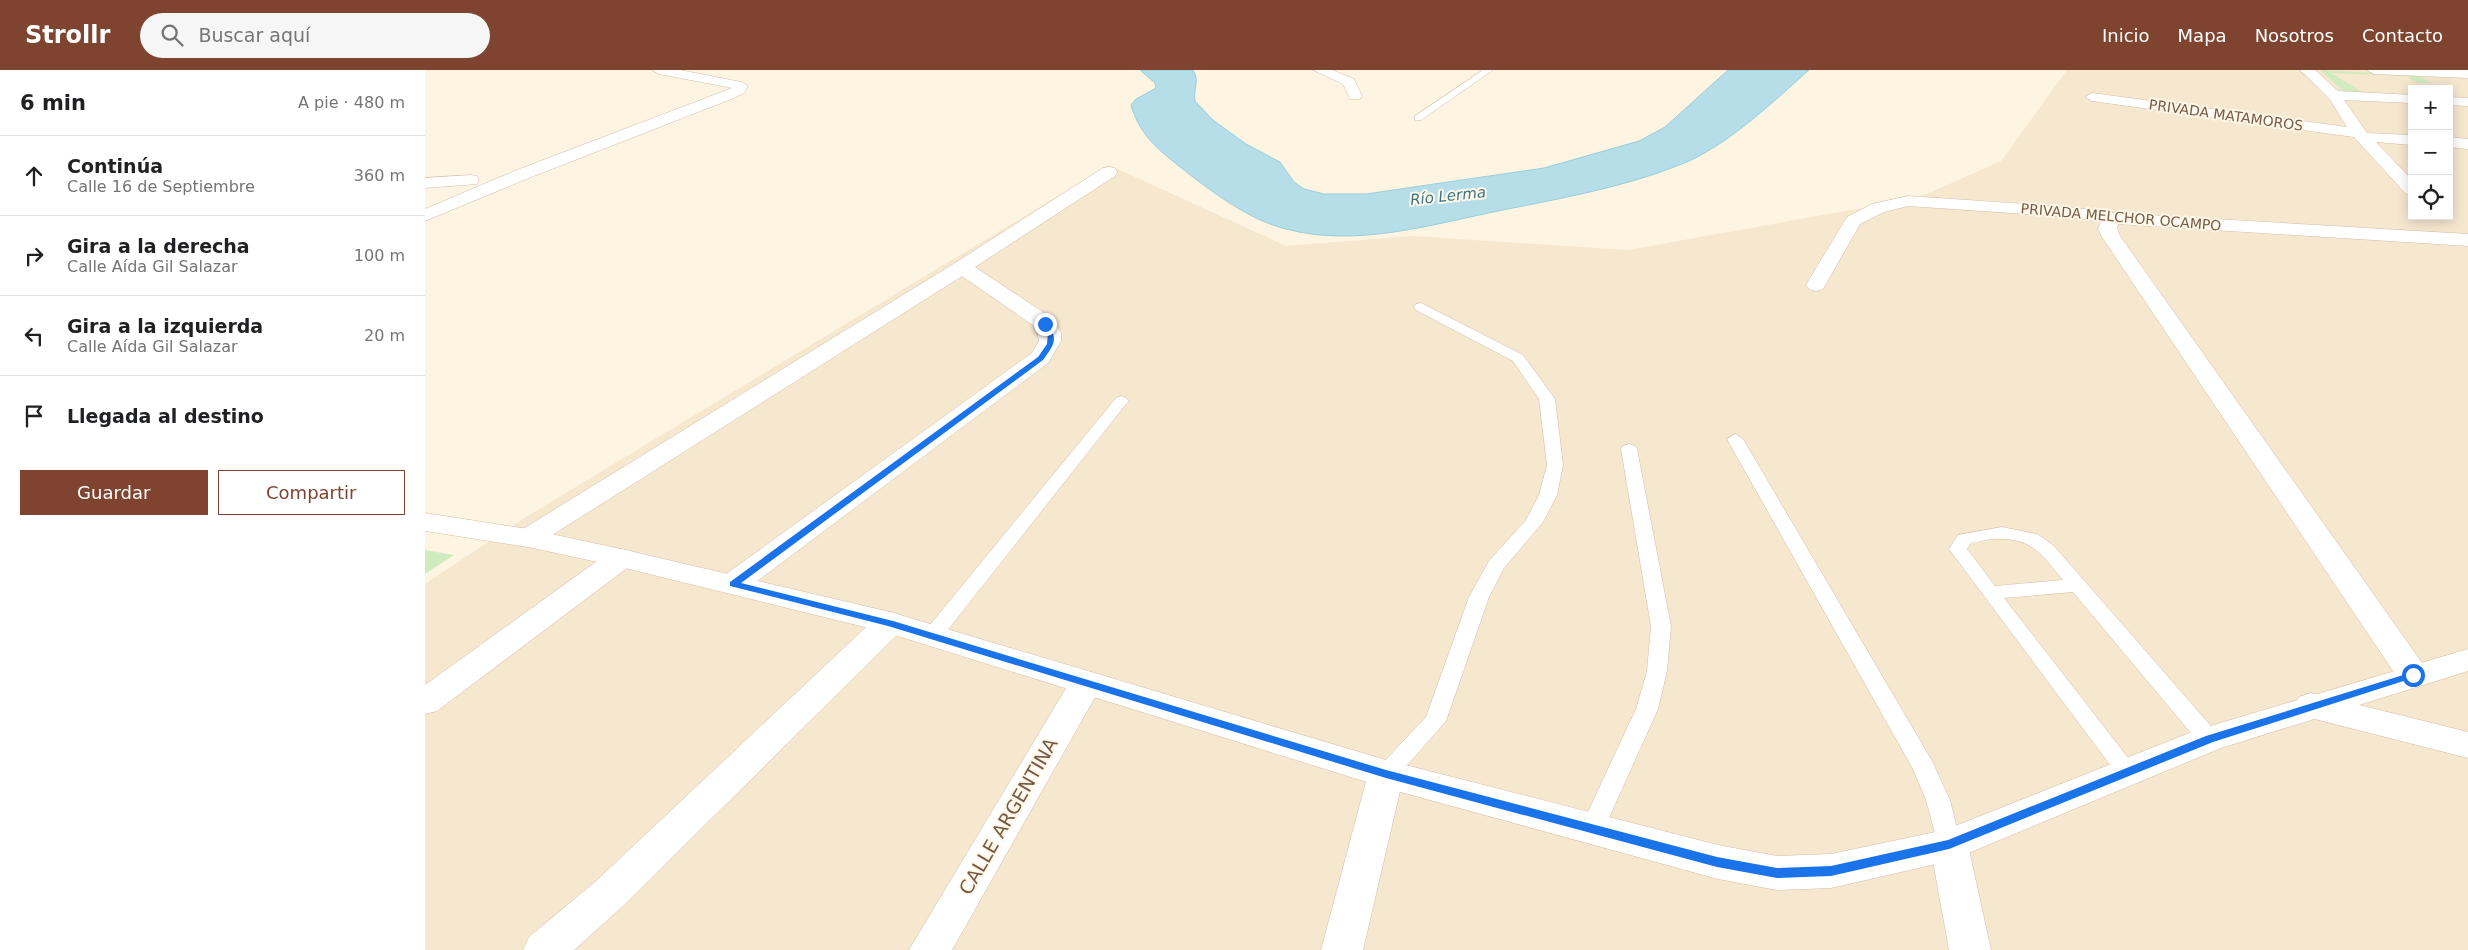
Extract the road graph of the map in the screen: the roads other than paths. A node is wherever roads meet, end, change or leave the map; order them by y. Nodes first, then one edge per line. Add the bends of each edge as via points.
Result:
1 (659, 70) edge
2 (1320, 70) edge
3 (1489, 70) edge
4 (2307, 70) edge
5 (2375, 70) edge
6 (2468, 74) edge
7 (2334, 95) junction
8 (1355, 96) dead end
9 (2092, 97) dead end
10 (2408, 99) edge
11 (2453, 101) edge
12 (2468, 102) edge
13 (1418, 118) dead end
14 (2361, 135) junction
15 (2408, 140) edge
16 (2453, 142) edge
17 (2468, 144) edge
18 (1109, 172) dead end
19 (471, 180) dead end
20 (425, 183) edge
21 (2408, 186) edge
22 (425, 216) edge
23 (2114, 218) junction
24 (2441, 222) dead end
25 (2463, 240) edge
26 (962, 267) junction
27 (1816, 285) dead end
28 (1421, 307) dead end
29 (1121, 401) dead end
30 (1735, 439) dead end
31 (1629, 449) dead end
32 (425, 522) edge
33 (527, 538) junction
34 (621, 558) junction
35 (733, 584) junction
36 (2078, 585) junction
37 (1990, 593) junction
38 (890, 623) junction
39 (932, 636) junction
40 (2468, 660) edge
41 (2413, 675) junction
42 (1086, 683) junction
43 (425, 702) edge
44 (2311, 706) junction
45 (2209, 739) junction
46 (2466, 747) edge
47 (2128, 772) junction
48 (1386, 774) junction
49 (1592, 829) junction
50 (1949, 845) junction
51 (544, 950) edge
52 (931, 950) edge
53 (1342, 950) edge
54 (1970, 950) edge

1 - 22 street via 741,86 729,95 523,174
2 - 8 street via 1349,82
3 - 13 lane
4 - 7 street
5 - 6 street
7 - 10 street
7 - 14 street
9 - 14 street, PRIVADA MATAMOROS
11 - 12 street
14 - 15 street, PRIVADA MATAMOROS
14 - 21 street
16 - 17 street
18 - 26 street
19 - 20 street
23 - 25 street, PRIVADA MELCHOR OCAMPO
23 - 27 street, PRIVADA MELCHOR OCAMPO via 1908,201 1877,208 1853,221
23 - 41 street via 2108,223 2111,237
24 - 25 street
26 - 33 street
26 - 35 street via 1045,324 1051,332 1051,344 1041,358
28 - 48 lane via 1518,358 1547,399 1555,465 1548,495 1534,522 1496,565 1479,597 1435,721
29 - 39 lane
30 - 50 lane via 1924,767 1938,800
31 - 49 lane via 1661,626 1657,671 1647,709
32 - 33 street
33 - 34 street
34 - 35 street
34 - 43 street
35 - 38 street
36 - 37 lane
36 - 37 lane via 2039,542 2012,534 1984,533 1964,538 1958,549
36 - 45 lane
37 - 47 lane
38 - 39 street
38 - 51 street via 609,894
39 - 42 street
40 - 41 street
41 - 44 street
42 - 48 street
42 - 52 street, CALLE ARGENTINA
44 - 45 street
44 - 46 street
45 - 47 street
47 - 50 street
48 - 49 street
48 - 53 street
49 - 50 street via 1717,862 1777,873 1831,871
50 - 54 street

